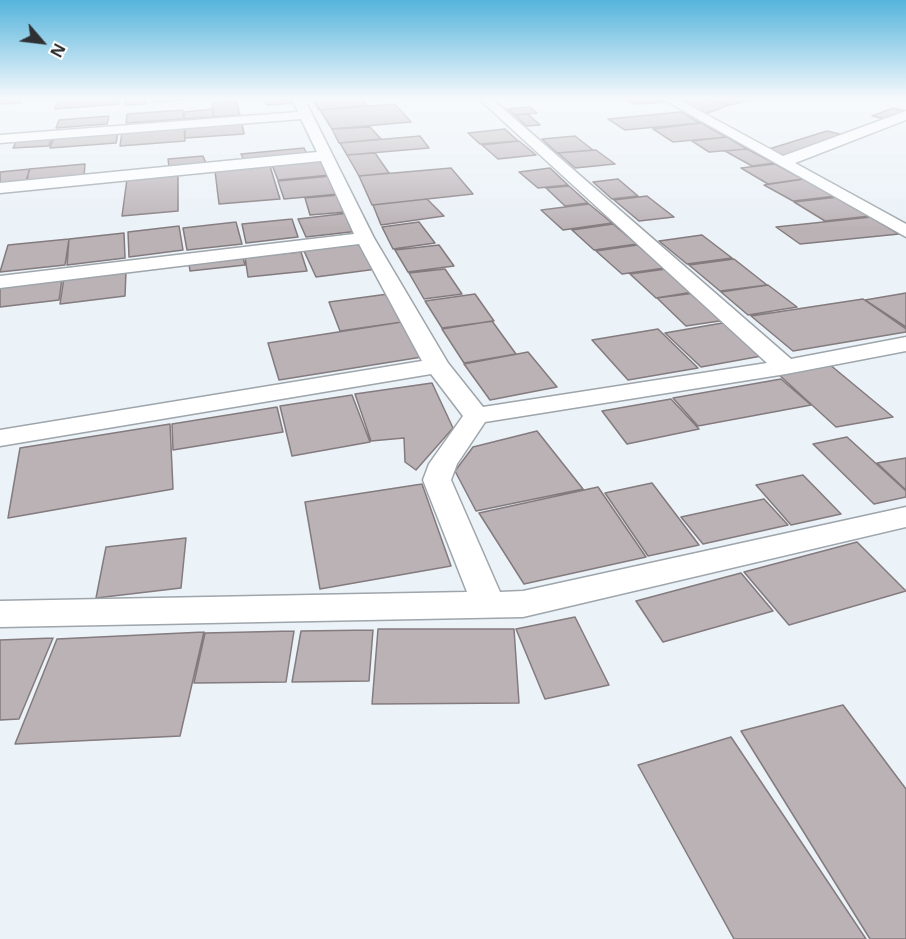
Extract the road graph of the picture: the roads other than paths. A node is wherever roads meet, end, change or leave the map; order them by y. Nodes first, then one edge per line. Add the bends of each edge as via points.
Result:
1 (320, 142) edge
2 (533, 142) edge
3 (747, 142) edge
4 (835, 142) edge
5 (327, 156) junction
6 (782, 162) junction
7 (0, 188) edge
8 (906, 231) edge
9 (365, 238) junction
10 (0, 282) edge
11 (906, 344) edge
12 (437, 366) junction
13 (786, 367) junction
14 (476, 416) junction
15 (0, 438) edge
16 (906, 517) edge
17 (489, 605) junction
18 (0, 614) edge

1 - 5 street
2 - 13 street
3 - 6 street
4 - 6 street
5 - 7 street
5 - 9 street
6 - 8 street
9 - 10 street
9 - 12 street
11 - 13 street
12 - 14 street
12 - 15 street
13 - 14 street
14 - 17 street via 443,464 437,480
16 - 17 street via 523,604
17 - 18 street

